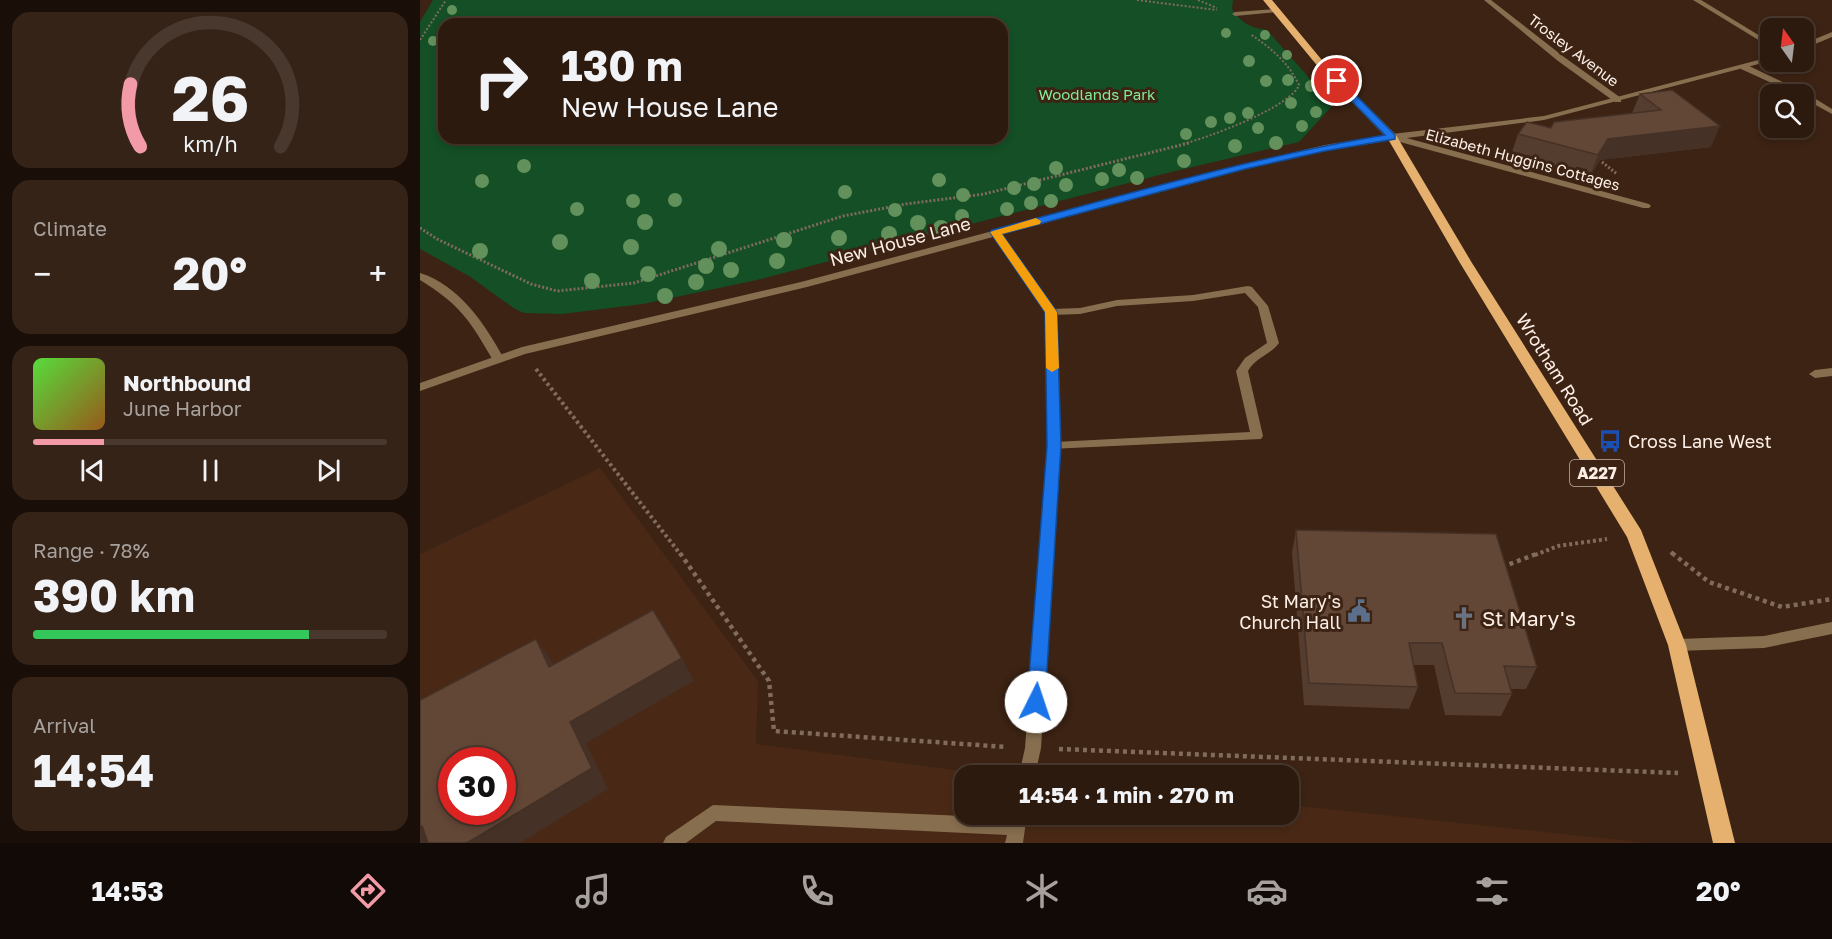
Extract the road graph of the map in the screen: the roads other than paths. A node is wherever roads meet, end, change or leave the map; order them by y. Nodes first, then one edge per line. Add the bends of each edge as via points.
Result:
1 (1266, 0) edge
2 (1486, 0) edge
3 (1696, 0) edge
4 (1275, 10) junction
5 (1235, 14) dead end
6 (1832, 34) edge
7 (1760, 39) edge
8 (1814, 42) edge
9 (1760, 62) edge
10 (1744, 67) junction
11 (1779, 84) edge
12 (1618, 100) junction
13 (1814, 102) edge
14 (1832, 112) edge
15 (1392, 137) junction
16 (1646, 206) dead end
17 (996, 232) junction
18 (420, 276) edge
19 (1051, 312) junction
20 (498, 359) junction
21 (1832, 372) edge
22 (1815, 374) dead end
23 (420, 387) edge
24 (1054, 446) junction
25 (1832, 628) edge
26 (1677, 645) junction
27 (1029, 765) edge
28 (1016, 828) edge
29 (672, 843) edge
30 (1724, 843) edge

1 - 4 main road, Wrotham Road / A227
2 - 12 street, Trosley Avenue
3 - 7 street
4 - 5 street
4 - 15 main road, Wrotham Road / A227 via 1323,67
6 - 8 street
9 - 10 street
10 - 11 street
10 - 12 street
12 - 15 street via 1544,118
13 - 14 street
15 - 16 street, Elizabeth Huggins Cottages
15 - 17 street, New House Lane via 1244,167
15 - 26 main road, Wrotham Road / A227 via 1635,535
17 - 19 street
17 - 20 street, New House Lane via 803,285
18 - 20 street via 459,301 475,317
19 - 24 street
19 - 24 street via 1248,289 1263,306 1273,343 1269,350 1250,358 1242,371 1257,436
20 - 23 street, New House Lane
21 - 22 street
24 - 27 street
25 - 26 street via 1764,642
26 - 30 main road, Wrotham Road / A227
28 - 29 street via 713,813

